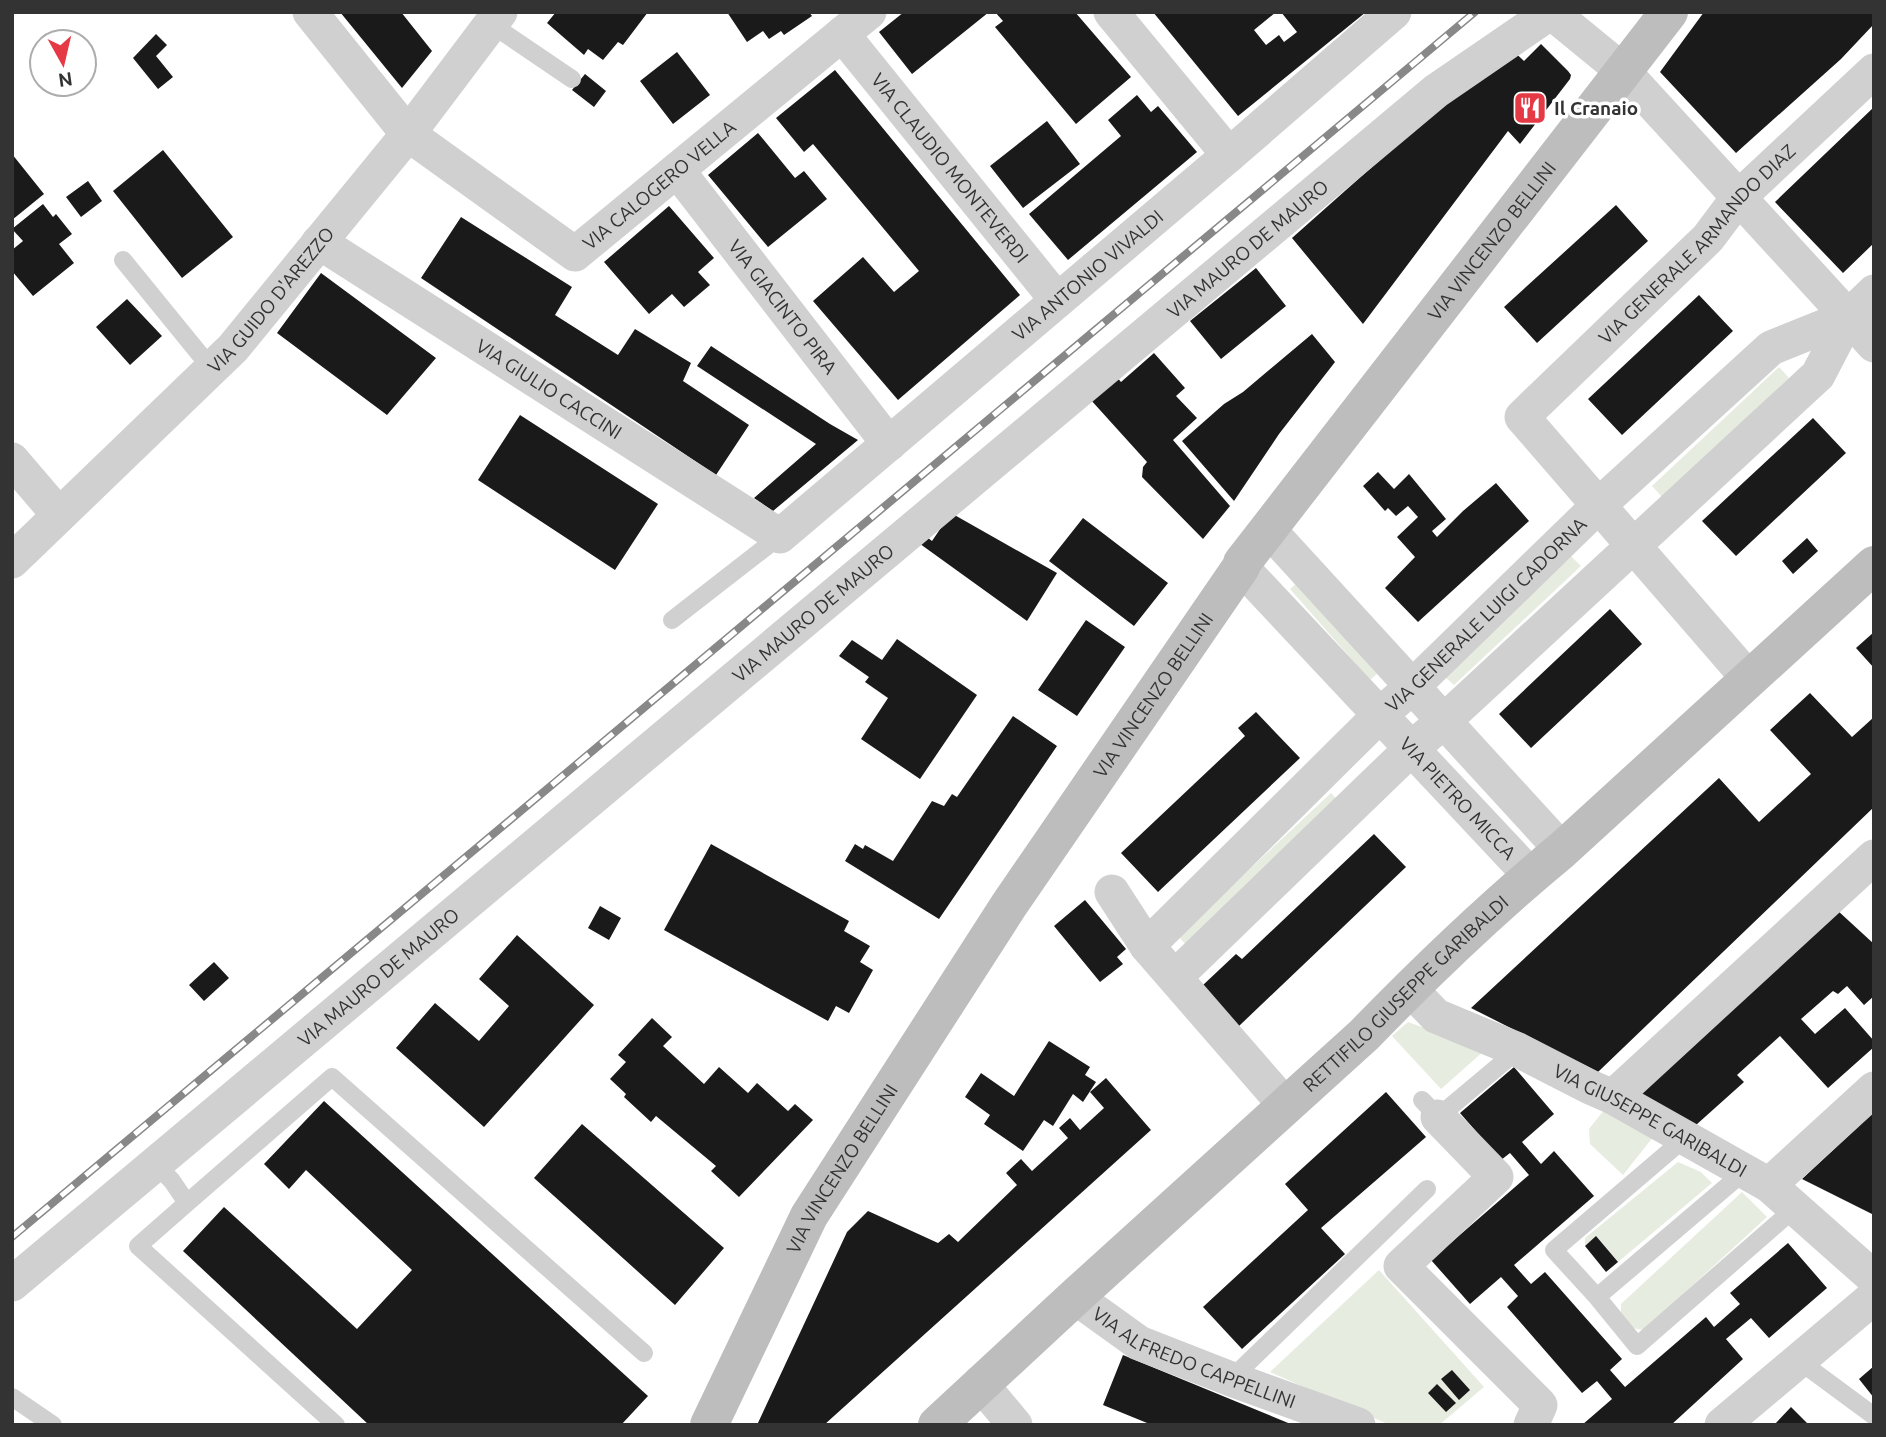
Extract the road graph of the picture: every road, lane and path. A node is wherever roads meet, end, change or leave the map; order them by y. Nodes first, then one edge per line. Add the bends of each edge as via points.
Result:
1 (310, 12) edge
2 (869, 12) edge
3 (1111, 12) edge
4 (1394, 12) edge
5 (1669, 12) edge
6 (493, 17) edge
7 (842, 34) junction
8 (1622, 71) junction
9 (1874, 71) edge
10 (572, 79) dead end
11 (408, 134) junction
12 (1229, 155) junction
13 (677, 170) junction
14 (1738, 198) junction
15 (319, 242) junction
16 (123, 260) dead end
17 (1874, 292) edge
18 (1057, 300) junction
19 (1848, 317) junction
20 (1874, 345) edge
21 (211, 368) junction
22 (889, 444) junction
23 (12, 460) edge
24 (1599, 505) junction
25 (59, 515) junction
26 (1268, 528) junction
27 (780, 537) junction
28 (1634, 545) junction
29 (12, 561) edge
30 (1874, 565) edge
31 (1241, 567) junction
32 (671, 620) dead end
33 (1749, 679) junction
34 (1413, 686) junction
35 (1380, 715) junction
36 (1444, 721) junction
37 (1412, 748) junction
38 (1562, 850) junction
39 (1874, 857) edge
40 (1531, 876) junction
41 (1112, 892) dead end
42 (1147, 946) junction
43 (1175, 978) junction
44 (1410, 989) junction
45 (1518, 1050) junction
46 (1874, 1089) edge
47 (1613, 1097) junction
48 (1286, 1106) junction
49 (1430, 1108) joint
50 (1685, 1138) junction
51 (156, 1164) junction
52 (1757, 1178) junction
53 (1427, 1189) dead end
54 (187, 1203) junction
55 (1795, 1208) junction
56 (1874, 1278) edge
57 (12, 1283) edge
58 (1075, 1297) junction
59 (1597, 1297) junction
60 (1874, 1297) edge
61 (645, 1353) dead end
62 (1798, 1360) junction
63 (1231, 1379) junction
64 (980, 1383) junction
65 (12, 1396) edge
66 (1874, 1416) edge
67 (54, 1425) edge
68 (336, 1425) edge
69 (709, 1425) edge
70 (937, 1425) edge
71 (1015, 1425) edge
72 (1358, 1425) edge
73 (1531, 1425) edge
74 (1722, 1425) edge

1 - 11 street
2 - 7 street, VIA CALOGERO VELLA
3 - 12 street
4 - 12 street, VIA ANTONIO VIVALDI
5 - 8 main road, VIA VINCENZO BELLINI
6 - 10 lane
6 - 11 street, VIA GUIDO D'AREZZO
7 - 13 street, VIA CALOGERO VELLA
7 - 18 street, VIA CLAUDIO MONTEVERDI
8 - 14 street
8 - 26 main road, VIA VINCENZO BELLINI
8 - 51 street, VIA MAURO DE MAURO via 1551,12 1436,91
9 - 14 street, VIA GENERALE ARMANDO DIAZ
11 - 13 street, VIA CALOGERO VELLA via 575,254
11 - 15 street, VIA GUIDO D'AREZZO
12 - 18 street, VIA ANTONIO VIVALDI
13 - 22 street, VIA GIACINTO PIRA
14 - 19 street
14 - 24 street, VIA GENERALE ARMANDO DIAZ via 1707,238 1522,417
15 - 21 street, VIA GUIDO D'AREZZO via 233,348
15 - 27 street, VIA GIULIO CACCINI
16 - 21 lane
17 - 19 street, VIA GENERALE LUIGI CADORNA
18 - 22 street, VIA ANTONIO VIVALDI
19 - 20 street
19 - 24 street, VIA GENERALE LUIGI CADORNA via 1771,348
19 - 28 street, VIA GENERALE LUIGI CADORNA via 1818,375
21 - 25 street, VIA GUIDO D'AREZZO
22 - 27 street, VIA ANTONIO VIVALDI
23 - 25 street
24 - 28 street
24 - 34 street, VIA GENERALE LUIGI CADORNA
25 - 29 street, VIA GUIDO D'AREZZO
26 - 31 main road, VIA VINCENZO BELLINI
26 - 34 street
27 - 32 lane
28 - 33 street
28 - 36 street, VIA GENERALE LUIGI CADORNA
30 - 33 main road, RETTIFILO GIUSEPPE GARIBALDI
31 - 35 street, VIA PIETRO MICCA
31 - 69 main road, VIA VINCENZO BELLINI via 1009,905 809,1216
33 - 38 main road, RETTIFILO GIUSEPPE GARIBALDI
34 - 35 street, VIA GENERALE LUIGI CADORNA
34 - 36 street
35 - 37 street, VIA PIETRO MICCA
35 - 42 street, VIA GENERALE LUIGI CADORNA
36 - 37 street, VIA GENERALE LUIGI CADORNA
36 - 38 street
37 - 40 street, VIA PIETRO MICCA
37 - 43 street, VIA GENERALE LUIGI CADORNA
38 - 40 main road, RETTIFILO GIUSEPPE GARIBALDI
39 - 47 street
40 - 44 main road, RETTIFILO GIUSEPPE GARIBALDI
41 - 42 street
42 - 43 street
43 - 48 street
44 - 45 street, VIA GIUSEPPE GARIBALDI via 1436,1016
44 - 48 main road, RETTIFILO GIUSEPPE GARIBALDI
45 - 47 street, VIA GIUSEPPE GARIBALDI
45 - 49 lane
46 - 52 street
47 - 50 street, VIA GIUSEPPE GARIBALDI
48 - 58 main road, RETTIFILO GIUSEPPE GARIBALDI
49 - 73 street via 1496,1177 1401,1266 1540,1405
50 - 52 street, VIA GIUSEPPE GARIBALDI
50 - 59 lane via 1554,1250
51 - 54 lane
51 - 57 street, VIA MAURO DE MAURO
52 - 55 street, VIA GIUSEPPE GARIBALDI
52 - 59 lane
53 - 63 lane
54 - 61 lane via 332,1077
54 - 68 lane via 138,1246
55 - 56 street, VIA GIUSEPPE GARIBALDI
55 - 59 lane via 1637,1346
58 - 63 street, VIA ALFREDO CAPPELLINI via 1139,1343
58 - 64 main road, RETTIFILO GIUSEPPE GARIBALDI
60 - 62 street
62 - 66 lane
62 - 74 street
63 - 72 street, VIA ALFREDO CAPPELLINI
64 - 70 main road, RETTIFILO GIUSEPPE GARIBALDI
64 - 71 street
65 - 67 lane

